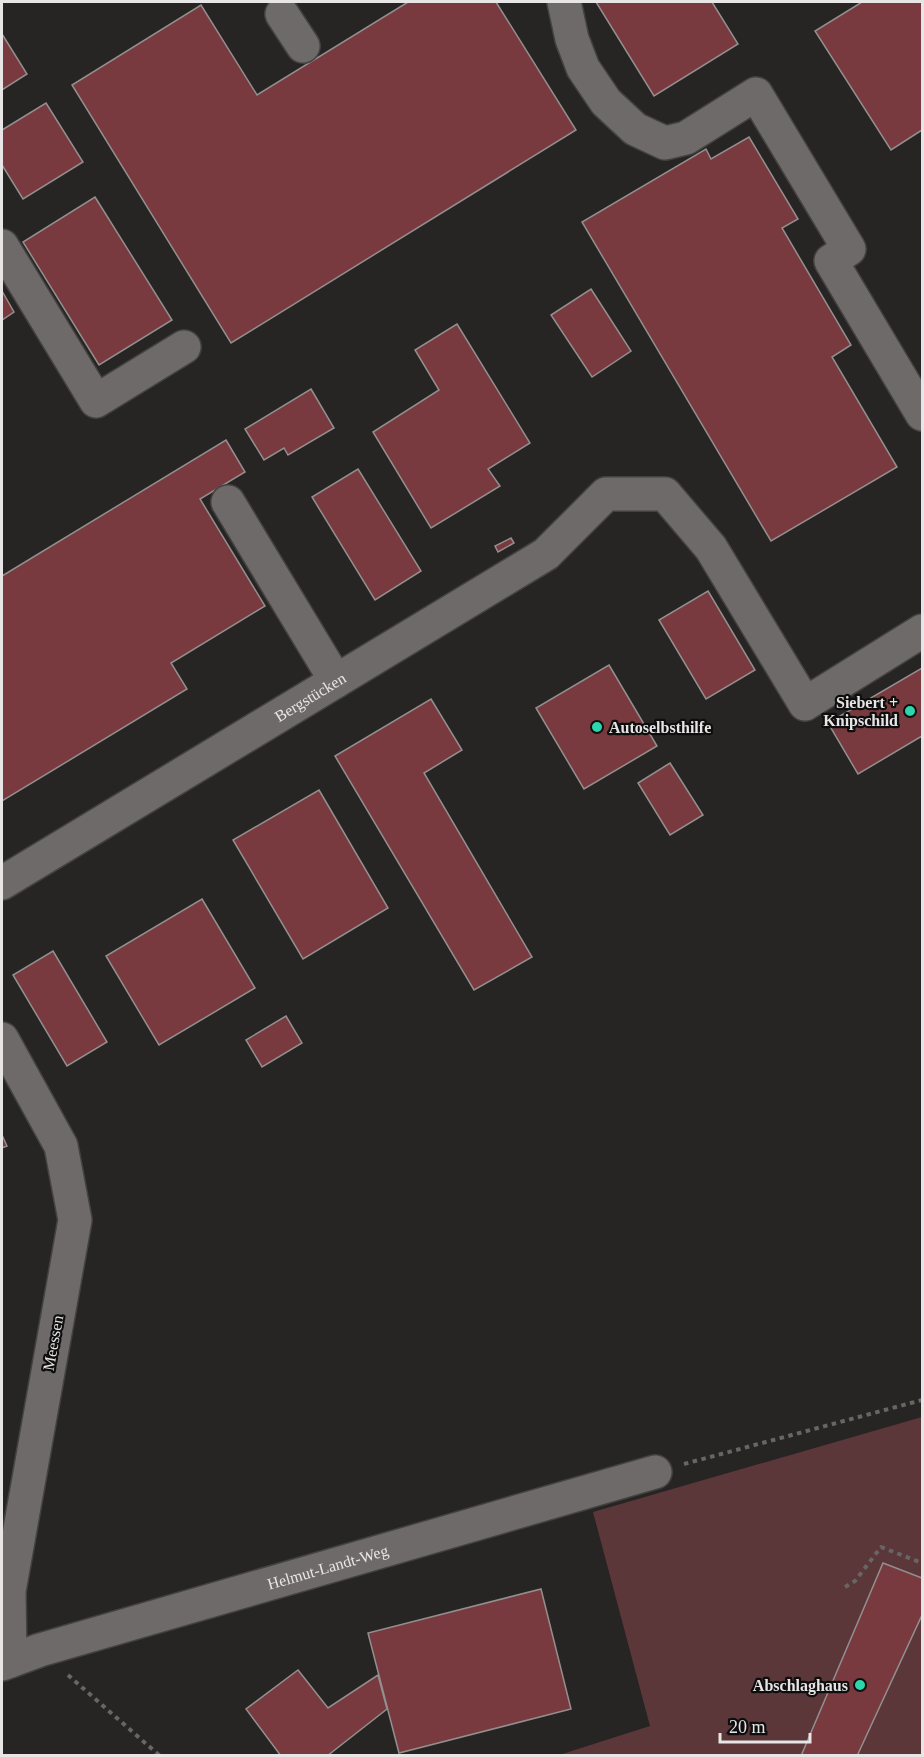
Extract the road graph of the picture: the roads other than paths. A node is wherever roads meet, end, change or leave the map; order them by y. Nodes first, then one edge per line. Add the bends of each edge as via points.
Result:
1 (564, 2) edge
2 (286, 6) edge
3 (303, 46) dead end
4 (2, 246) edge
5 (184, 347) dead end
6 (922, 414) edge
7 (228, 502) dead end
8 (922, 631) edge
9 (336, 681) junction
10 (2, 883) edge
11 (2, 1039) edge
12 (655, 1472) road end
13 (6, 1663) edge

1 - 6 street via 583,68 606,102 635,129 665,142 686,138 756,94 849,249 831,261
2 - 3 street
4 - 5 street via 96,401
7 - 9 street
8 - 9 street, Bergstücken via 805,704 711,548 665,494 606,494 546,554
9 - 10 street, Bergstücken
11 - 13 street, Meessen via 61,1146 75,1220 9,1590
12 - 13 street, Helmut-Landt-Weg

